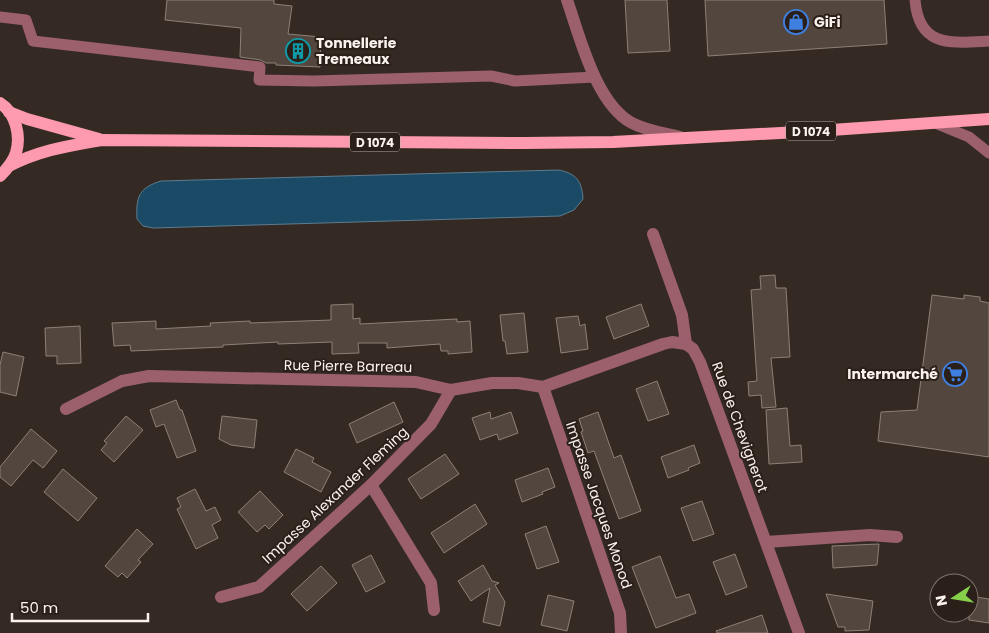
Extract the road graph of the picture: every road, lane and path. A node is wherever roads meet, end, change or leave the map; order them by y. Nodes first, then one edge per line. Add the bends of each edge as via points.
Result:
1 (567, 0) edge
2 (915, 0) edge
3 (0, 18) edge
4 (989, 41) edge
5 (595, 77) junction
6 (3, 104) edge
7 (989, 119) edge
8 (935, 123) junction
9 (686, 138) junction
10 (101, 140) junction
11 (989, 153) edge
12 (9, 166) junction
13 (0, 176) edge
14 (653, 234) dead end
15 (686, 344) junction
16 (543, 387) junction
17 (451, 390) junction
18 (66, 408) dead end
19 (371, 484) junction
20 (897, 537) dead end
21 (766, 542) junction
22 (222, 597) dead end
23 (434, 610) dead end
24 (621, 633) edge
25 (799, 633) edge

1 - 5 street
2 - 4 lane via 920,22 932,37 955,43
3 - 5 lane via 26,20 33,41 260,67 259,80 491,76 514,81
5 - 9 street via 606,98 624,118 642,127
6 - 10 main road, D 1074 via 27,119
6 - 12 main road via 16,125 18,139 16,153
7 - 8 main road, D 1074
8 - 9 main road, D 1074
8 - 11 lane via 968,137
9 - 10 main road, D 1074 via 526,143
10 - 12 main road, D 1074 via 29,156
12 - 13 main road
14 - 15 street, Rue de Chevignerot via 682,315
15 - 16 street, Rue Pierre Barreau via 663,344
15 - 21 street, Rue de Chevignerot via 700,362
16 - 17 street, Rue Pierre Barreau via 492,382
16 - 24 street, Impasse Jacques Monod via 620,613
17 - 18 street, Rue Pierre Barreau via 416,382 149,376 122,381
17 - 19 street, Impasse Alexander Fleming via 432,424
19 - 22 street, Impasse Alexander Fleming via 259,586
19 - 23 street via 431,583
20 - 21 street via 870,535
21 - 25 street, Rue de Chevignerot

